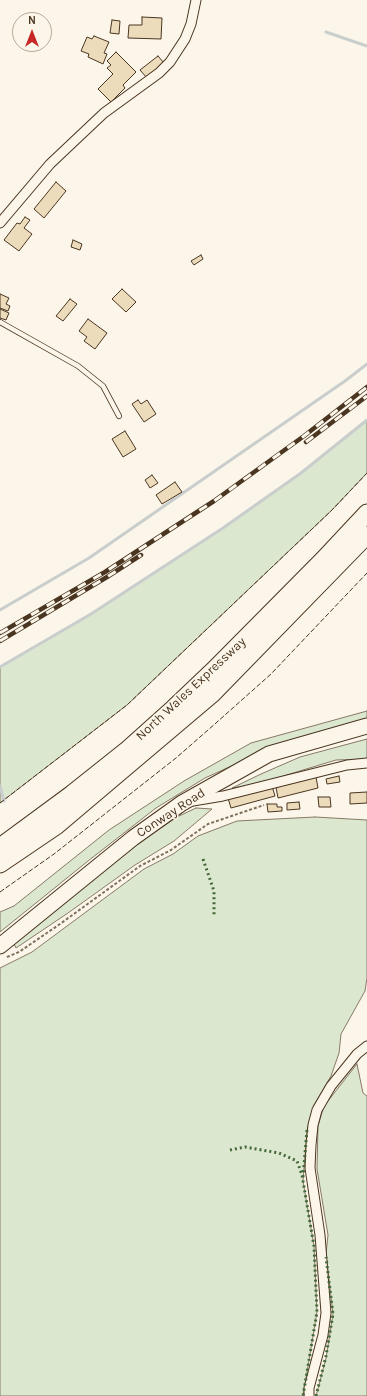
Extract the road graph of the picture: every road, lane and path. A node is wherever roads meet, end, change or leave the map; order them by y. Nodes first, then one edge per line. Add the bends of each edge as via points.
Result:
1 (196, 0) edge
2 (0, 223) edge
3 (0, 322) edge
4 (119, 416) dead end
5 (367, 513) edge
6 (367, 535) edge
7 (367, 726) edge
8 (367, 763) edge
9 (182, 803) junction
10 (264, 805) dead end
11 (0, 847) edge
12 (0, 864) edge
13 (3, 952) edge
14 (367, 1046) edge
15 (309, 1396) edge

1 - 2 street via 185,39 170,62 104,113 50,164
3 - 4 lane via 84,371 103,386
5 - 11 highway, North Wales Expressway via 174,708 126,751
6 - 12 highway, North Wales Expressway via 212,694 56,826
7 - 9 main road, Conway Road via 269,754
8 - 9 street via 347,765 223,796
9 - 13 main road, Conway Road via 133,838
10 - 13 path via 208,824 171,850 140,866 20,952
14 - 15 street via 357,1054 331,1086 317,1110 313,1125 310,1168 320,1235 326,1314

